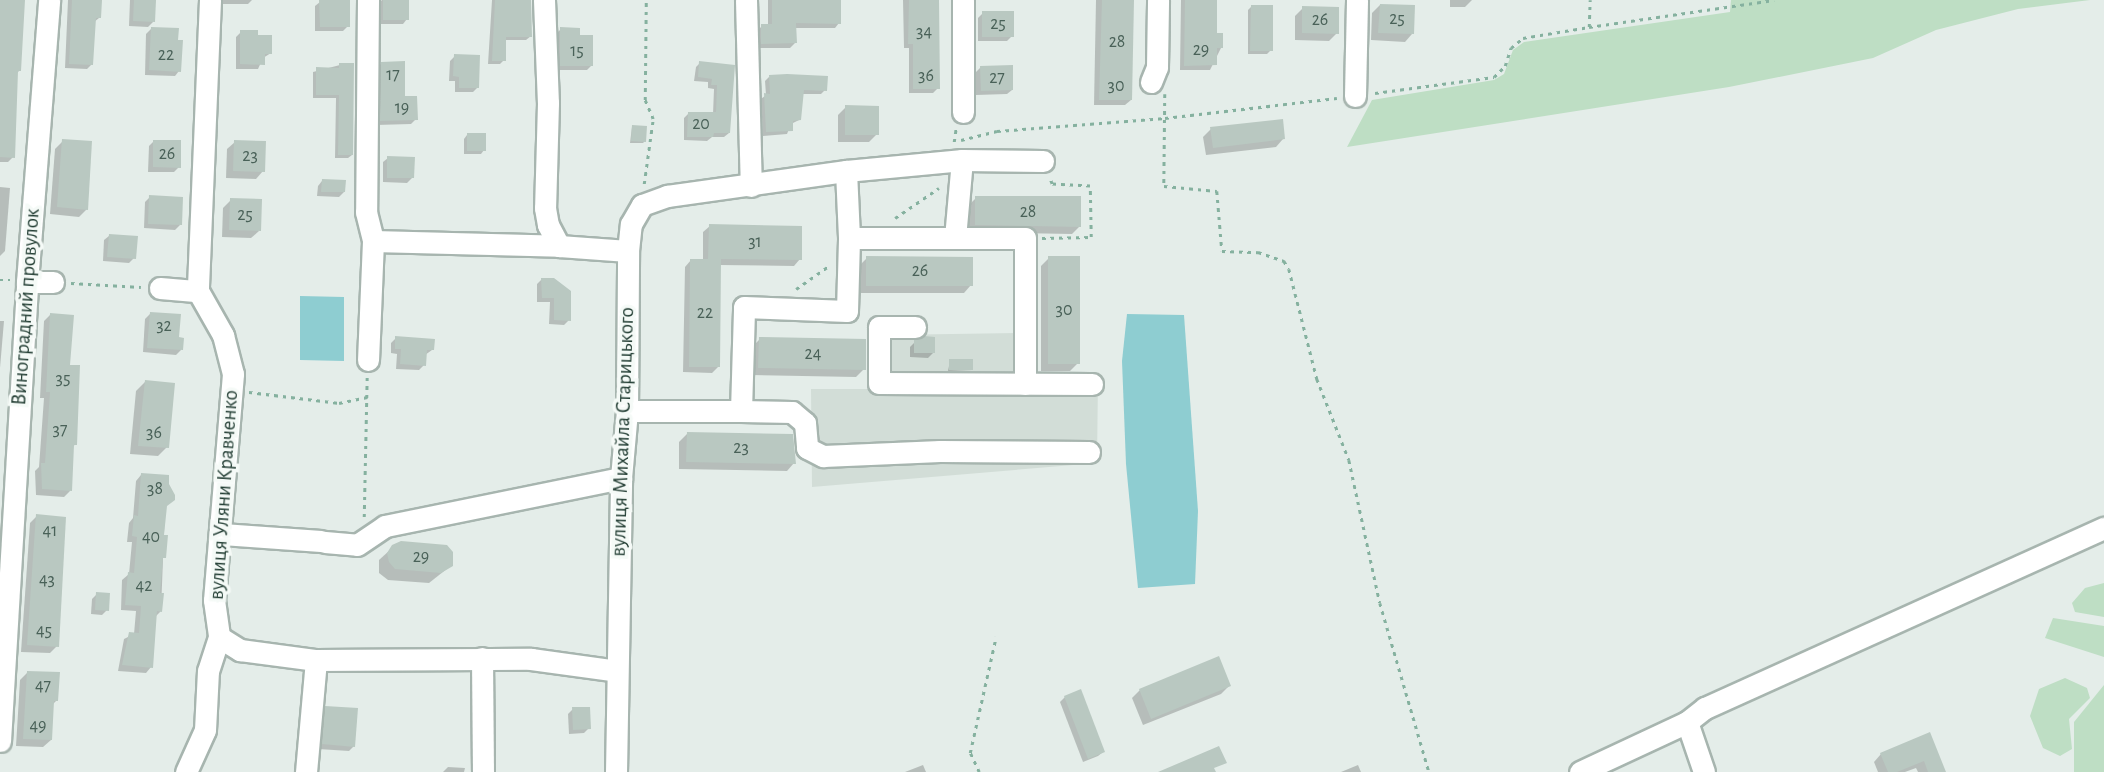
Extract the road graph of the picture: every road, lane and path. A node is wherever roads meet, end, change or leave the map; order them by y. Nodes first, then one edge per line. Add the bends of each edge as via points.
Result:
1 (49, 0) edge
2 (210, 0) edge
3 (368, 0) edge
4 (544, 0) edge
5 (646, 0) edge
6 (746, 0) edge
7 (963, 0) edge
8 (1158, 0) edge
9 (1357, 0) edge
10 (1590, 0) edge
11 (1774, 0) edge
12 (1589, 27) junction
13 (1154, 75) joint
14 (1355, 96) junction
15 (963, 112) joint
16 (1165, 118) junction
17 (957, 154) junction
18 (1043, 161) joint
19 (846, 171) junction
20 (751, 187) junction
21 (642, 205) junction
22 (849, 238) junction
23 (955, 238) junction
24 (1025, 238) junction
25 (373, 241) junction
26 (559, 246) junction
27 (628, 251) junction
28 (27, 282) junction
29 (53, 282) joint
30 (160, 288) joint
31 (198, 291) junction
32 (915, 327) dead end
33 (368, 360) joint
34 (1026, 384) junction
35 (1092, 384) dead end
36 (233, 390) junction
37 (367, 397) junction
38 (627, 411) junction
39 (741, 411) junction
40 (1089, 452) dead end
41 (621, 478) junction
42 (2104, 528) edge
43 (222, 534) junction
44 (364, 541) junction
45 (219, 637) junction
46 (996, 637) dead end
47 (482, 658) junction
48 (316, 660) junction
49 (617, 671) junction
50 (1687, 722) junction
51 (0, 741) edge
52 (187, 772) edge
53 (306, 772) edge
54 (483, 772) edge
55 (616, 772) edge
56 (979, 772) edge
57 (1429, 772) edge
58 (1580, 772) edge
59 (1704, 772) edge

1 - 28 street, Виноградний провулок
2 - 31 street
3 - 25 street via 366,212
4 - 26 street via 548,103 544,208
5 - 21 path via 645,100 653,119
6 - 20 street
7 - 15 street
8 - 13 street
9 - 14 street
10 - 12 path
11 - 12 path
12 - 14 path via 1523,38 1511,48 1505,66 1481,80
13 - 16 path via 1164,87
14 - 16 path
15 - 17 path via 954,131
16 - 17 path via 997,131
16 - 57 path via 1164,186 1217,191 1222,251 1258,252 1284,261 1289,269 1317,379 1349,460 1380,603
17 - 18 street
17 - 19 street
17 - 23 street
18 - 24 path via 1052,184 1090,186 1091,237
19 - 20 street
19 - 22 street
20 - 21 street via 667,195
21 - 27 street, вулиця Михайла Старицького via 631,224
22 - 23 street
22 - 39 street via 846,311 744,307
23 - 24 street
24 - 34 street
25 - 26 street
25 - 33 street
26 - 27 street
27 - 38 street, вулиця Михайла Старицького
28 - 29 street
28 - 51 street, Виноградний провулок
29 - 30 path
30 - 31 street
31 - 36 street, вулиця Уляни Кравченко via 223,335
32 - 34 street via 879,327 879,383
33 - 37 path
34 - 35 street
36 - 37 path via 339,404
36 - 43 street, вулиця Уляни Кравченко via 220,506
37 - 44 path
38 - 39 street
38 - 41 street, вулиця Михайла Старицького
39 - 40 street via 792,412 805,423 807,448 823,456
41 - 44 street via 385,526
41 - 49 street, вулиця Михайла Старицького
42 - 50 street via 1705,708
43 - 44 street via 357,545
43 - 45 street, вулиця Уляни Кравченко via 214,600
45 - 48 street via 240,650
45 - 52 street via 208,671 205,730
46 - 56 path via 970,753
47 - 48 street
47 - 49 street via 531,659
47 - 54 street
48 - 53 street
49 - 55 street, вулиця Михайла Старицького
50 - 58 street
50 - 59 street

